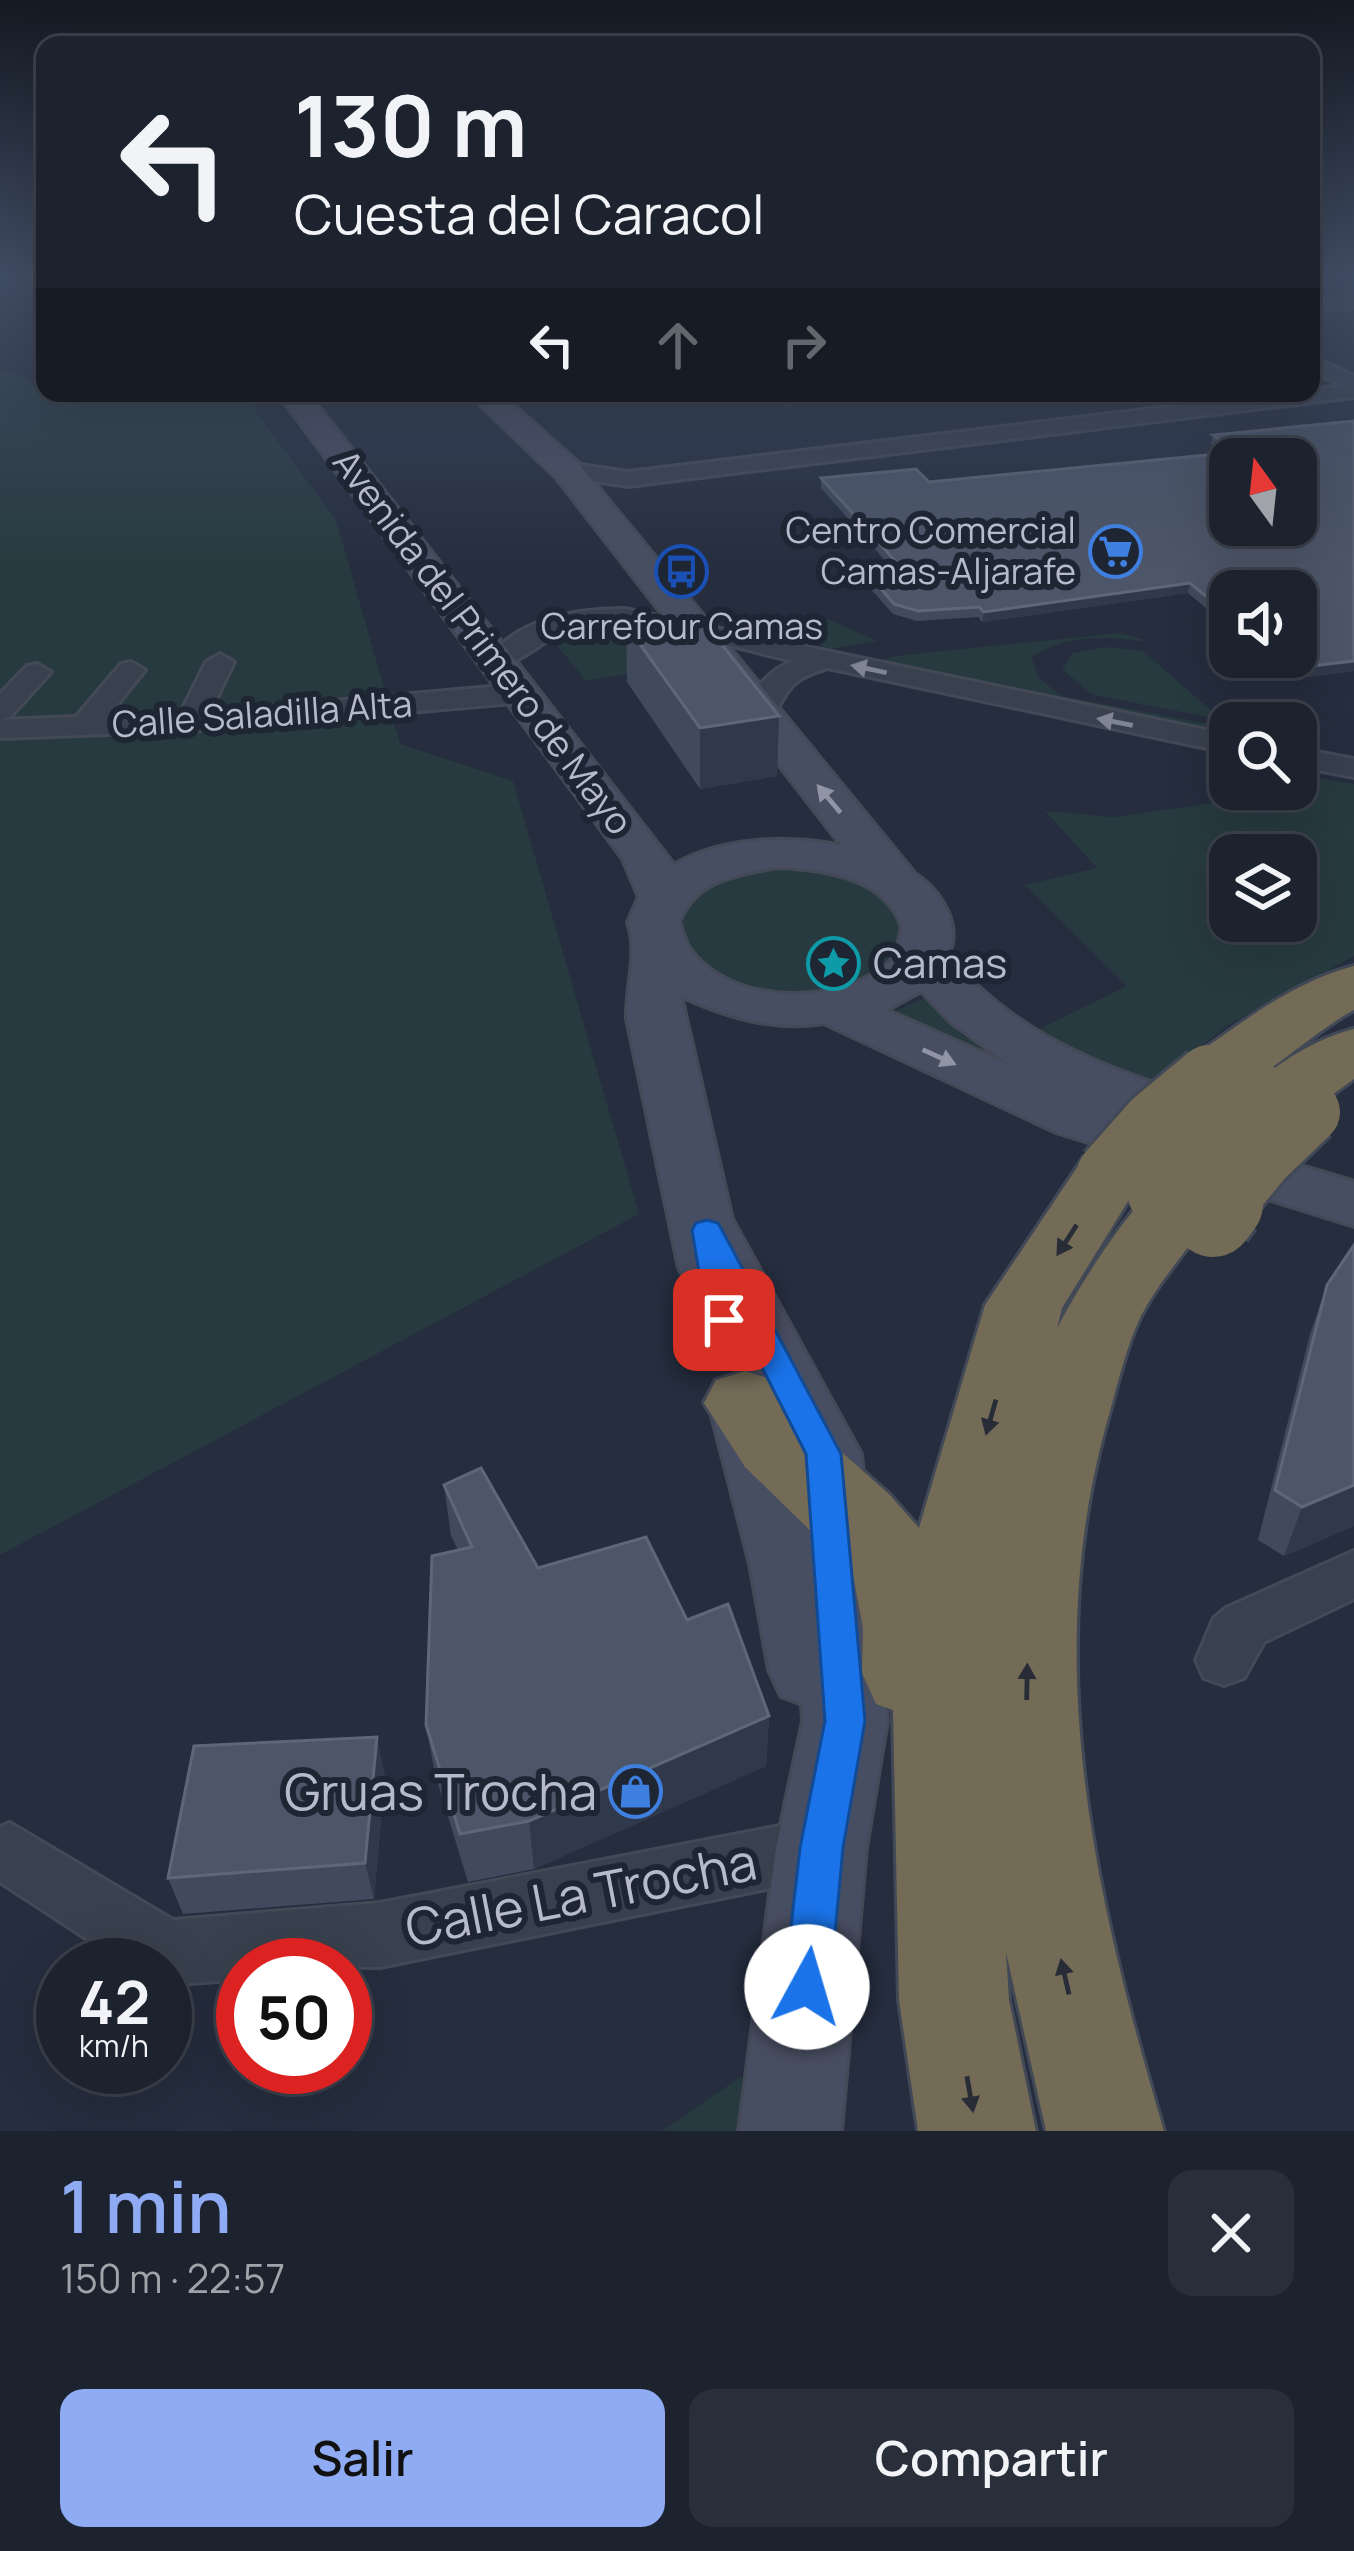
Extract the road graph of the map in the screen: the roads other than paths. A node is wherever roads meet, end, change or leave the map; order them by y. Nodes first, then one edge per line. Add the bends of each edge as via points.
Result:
1 (1354, 387) edge
2 (1320, 391) edge
3 (300, 402) edge
4 (493, 402) edge
5 (1236, 402) edge
6 (567, 470) junction
7 (628, 479) junction
8 (589, 496) junction
9 (649, 575) junction
10 (692, 632) junction
11 (817, 658) junction
12 (220, 662) dead end
13 (131, 670) dead end
14 (37, 672) dead end
15 (511, 677) junction
16 (0, 711) edge
17 (760, 714) junction
18 (190, 722) junction
19 (83, 728) junction
20 (0, 729) edge
21 (1209, 740) edge
22 (1317, 761) edge
23 (1354, 768) edge
24 (898, 884) junction
25 (664, 897) junction
26 (660, 952) junction
27 (923, 960) junction
28 (1354, 985) edge
29 (819, 1008) junction
30 (1354, 1024) edge
31 (1354, 1049) edge
32 (1281, 1092) edge
33 (677, 1113) junction
34 (1354, 1162) edge
35 (1166, 1197) junction
36 (1354, 1204) edge
37 (707, 1230) junction
38 (745, 1403) junction
39 (1049, 1463) junction
40 (826, 1488) junction
41 (1354, 1574) edge
42 (1224, 1660) dead end
43 (821, 1848) junction
44 (10, 1853) dead end
45 (954, 2000) junction
46 (790, 2131) edge
47 (977, 2131) edge
48 (1105, 2131) edge

1 - 2 street
3 - 15 main road, Avenida del Primero de Mayo
4 - 6 main road
5 - 7 street
6 - 7 street
6 - 8 main road
7 - 8 street
8 - 9 main road
9 - 10 main road
9 - 11 street
10 - 11 street
10 - 15 street via 625,617 574,619 530,632
10 - 17 main road
11 - 17 street via 780,679
21 -> 11 street
12 - 18 street
13 - 19 street
14 - 16 street
15 - 18 street, Calle Saladilla Alta
15 - 25 main road, Avenida del Primero de Mayo via 646,857
24 -> 17 main road
18 - 19 street, Calle Saladilla Alta
19 - 20 street, Calle Saladilla Alta
22 - 23 street
24 - 25 main road via 843,860 776,854 706,868
24 - 27 main road via 927,920
25 - 26 main road via 653,921
26 - 29 main road via 686,979 726,999
26 - 33 main road via 655,1019
27 - 29 main road via 880,994
27 - 34 main road via 991,1033 1099,1085
28 - 32 highway via 1297,1015
29 - 33 main road via 730,1025 700,1045
29 -> 36 main road via 1077,1118
30 - 32 highway via 1321,1042
31 - 32 highway
32 - 35 highway, bridge via 1261,1156
32 - 35 highway, bridge via 1155,1122
33 - 37 main road
35 - 39 highway
35 - 39 highway via 1103,1313
35 -> 45 highway via 1024,1305 949,1579 941,1768
37 - 38 main road
37 - 40 main road via 824,1454
38 - 40 highway via 780,1449
38 - 43 main road via 806,1635
48 -> 39 highway via 1048,1909 1031,1798 1029,1582
40 - 43 main road via 845,1721
40 - 45 highway via 875,1534 901,1578 925,1896
41 - 42 street via 1245,1625
43 - 44 street, Calle La Trocha via 380,1935 166,1953
43 - 46 main road
45 -> 47 highway

